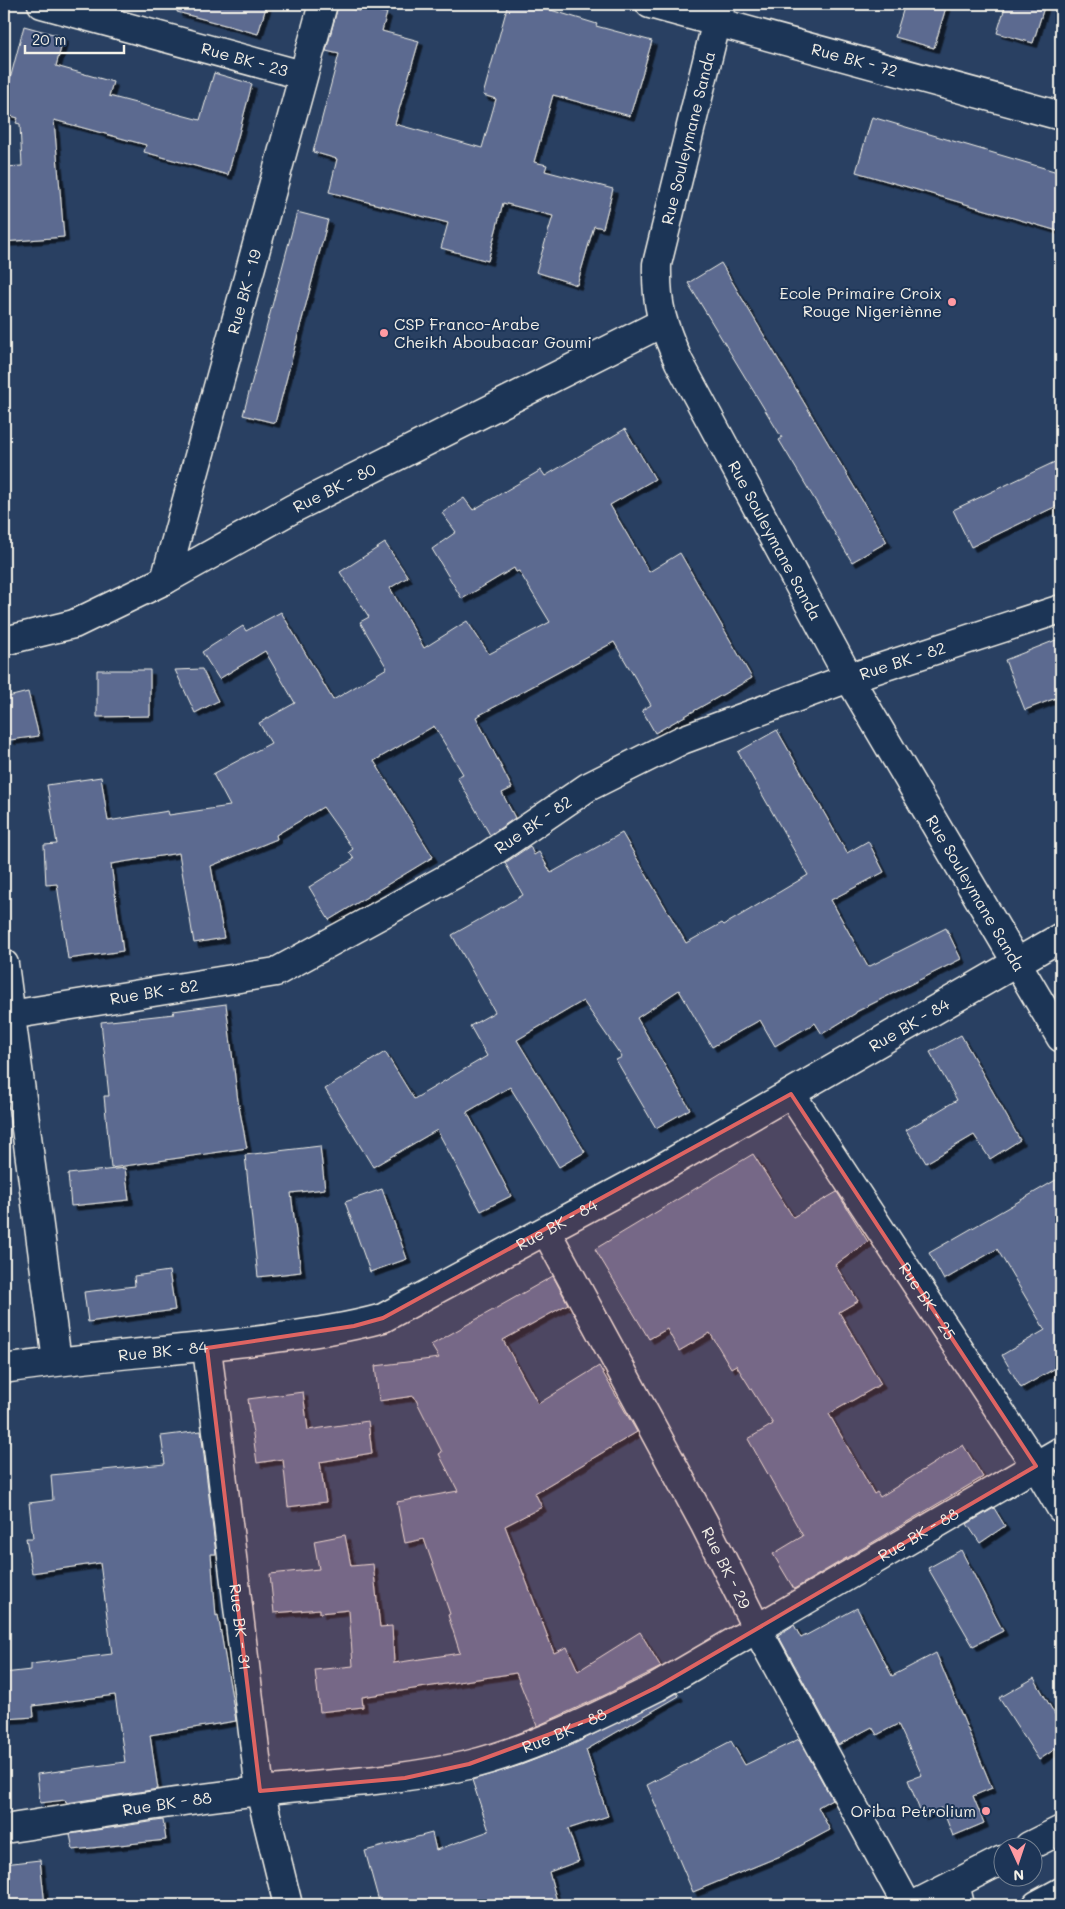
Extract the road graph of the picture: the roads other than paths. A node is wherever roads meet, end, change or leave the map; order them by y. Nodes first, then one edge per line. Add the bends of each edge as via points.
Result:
1 (42, 4) edge
2 (323, 4) edge
3 (650, 4) edge
4 (719, 13) edge
5 (302, 76) junction
6 (1061, 116) edge
7 (662, 324) junction
8 (166, 580) junction
9 (1061, 609) edge
10 (4, 641) edge
11 (849, 678) junction
12 (1061, 937) edge
13 (1016, 961) junction
14 (4, 964) edge
15 (7, 1016) edge
16 (1061, 1038) edge
17 (791, 1094) junction
18 (546, 1231) junction
19 (207, 1348) junction
20 (57, 1361) junction
21 (4, 1369) edge
22 (1061, 1451) edge
23 (1036, 1466) junction
24 (1061, 1508) edge
25 (757, 1629) junction
26 (260, 1791) junction
27 (4, 1828) edge
28 (1061, 1830) edge
29 (1042, 1839) edge
30 (992, 1868) edge
31 (1061, 1892) edge
32 (958, 1895) edge
33 (288, 1905) edge
34 (907, 1905) edge
35 (914, 1905) edge
36 (1037, 1905) edge

1 - 5 street, Rue BK - 23
2 - 5 street, Rue BK - 19
3 - 4 street, Rue BK - 72
4 - 6 street, Rue BK - 72
4 - 7 street, Rue Souleymane Sanda via 657,264 656,295
5 - 8 street, Rue BK - 19
7 - 8 street, Rue BK - 80 via 294,508
7 - 11 street, Rue Souleymane Sanda
8 - 10 street, Rue BK - 80 via 74,624
9 - 11 street, Rue BK - 82
11 - 13 street, Rue Souleymane Sanda
11 - 15 street, Rue BK - 82 via 682,740 588,787 484,858 276,972
12 - 13 street, Rue BK - 84
13 - 16 street, Rue Souleymane Sanda
13 - 17 street, Rue BK - 84
14 - 15 street
15 - 20 street
17 - 18 street, Rue BK - 84
17 - 23 street, Rue BK - 25
18 - 19 street, Rue BK - 84 via 382,1318 354,1326
18 - 25 street, Rue BK - 29 via 704,1523
19 - 20 street, Rue BK - 84
19 - 26 street, Rue BK - 31
20 - 21 street, Rue BK - 84
22 - 23 street, Rue BK - 88
23 - 24 street, Rue BK - 25
23 - 25 street, Rue BK - 88
25 - 26 street, Rue BK - 88 via 599,1716 509,1752 405,1778
25 - 34 street, Rue BK - 29
26 - 27 street, Rue BK - 88
26 - 33 street, Rue BK - 31
28 - 29 street
30 - 32 street
31 - 36 street
32 - 35 street

